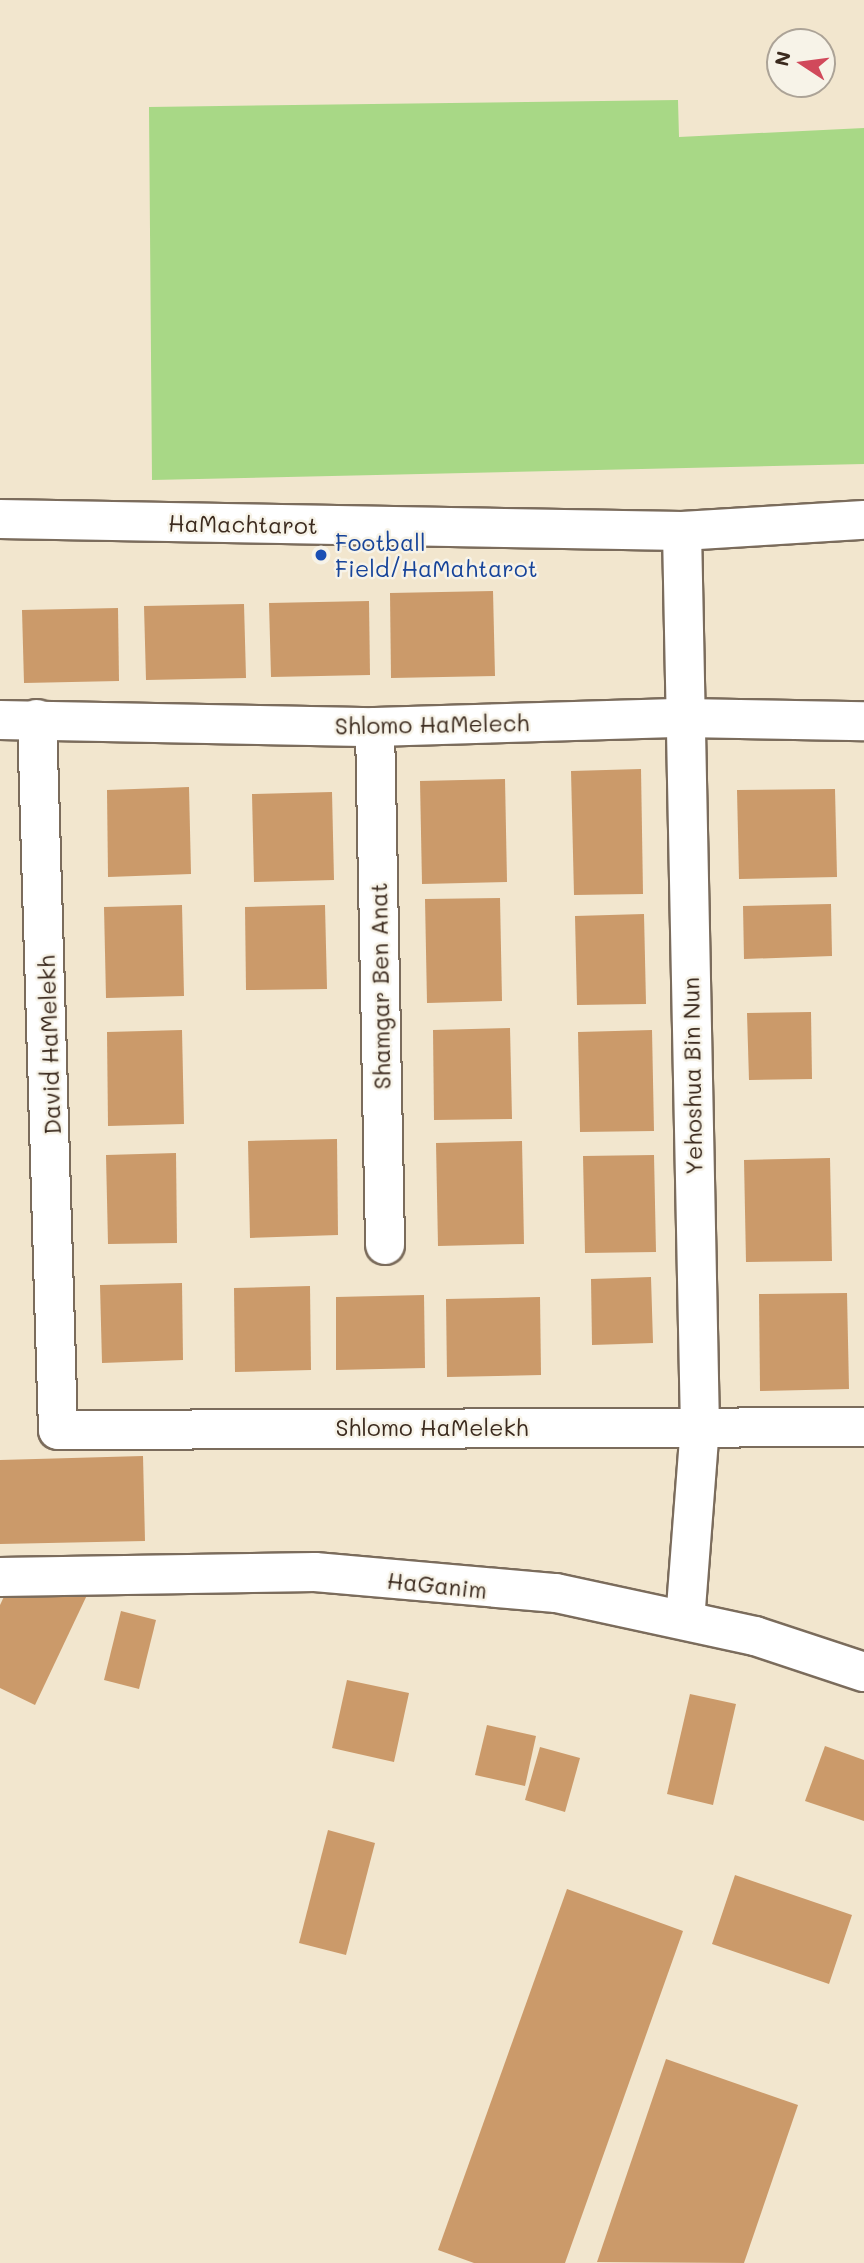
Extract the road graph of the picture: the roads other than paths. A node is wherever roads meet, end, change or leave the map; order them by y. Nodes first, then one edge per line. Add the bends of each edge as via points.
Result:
1 (0, 519) edge
2 (864, 520) edge
3 (682, 531) junction
4 (684, 718) junction
5 (19, 720) edge
6 (864, 721) edge
7 (375, 727) junction
8 (385, 1245) dead end
9 (61, 1372) joint
10 (700, 1426) junction
11 (864, 1427) edge
12 (0, 1577) edge
13 (685, 1620) junction
14 (864, 1672) edge

1 - 3 street, HaMachtarot
2 - 3 street, HaMachtarot
3 - 4 street, Yehoshua Bin Nun
4 - 6 street, Shlomo HaMelech
4 - 7 street, Shlomo HaMelech
4 - 10 street, Yehoshua Bin Nun
5 - 7 street, Shlomo HaMelech
5 - 9 street, David HaMelekh
7 - 8 street, Shamgar Ben Anat
9 - 10 street, Shlomo HaMelekh via 58,1430
10 - 11 street, Shlomo HaMelekh
10 - 13 street, Yehoshua Bin Nun
12 - 13 street, HaGanim via 315,1572 556,1592
13 - 14 street, HaGanim

